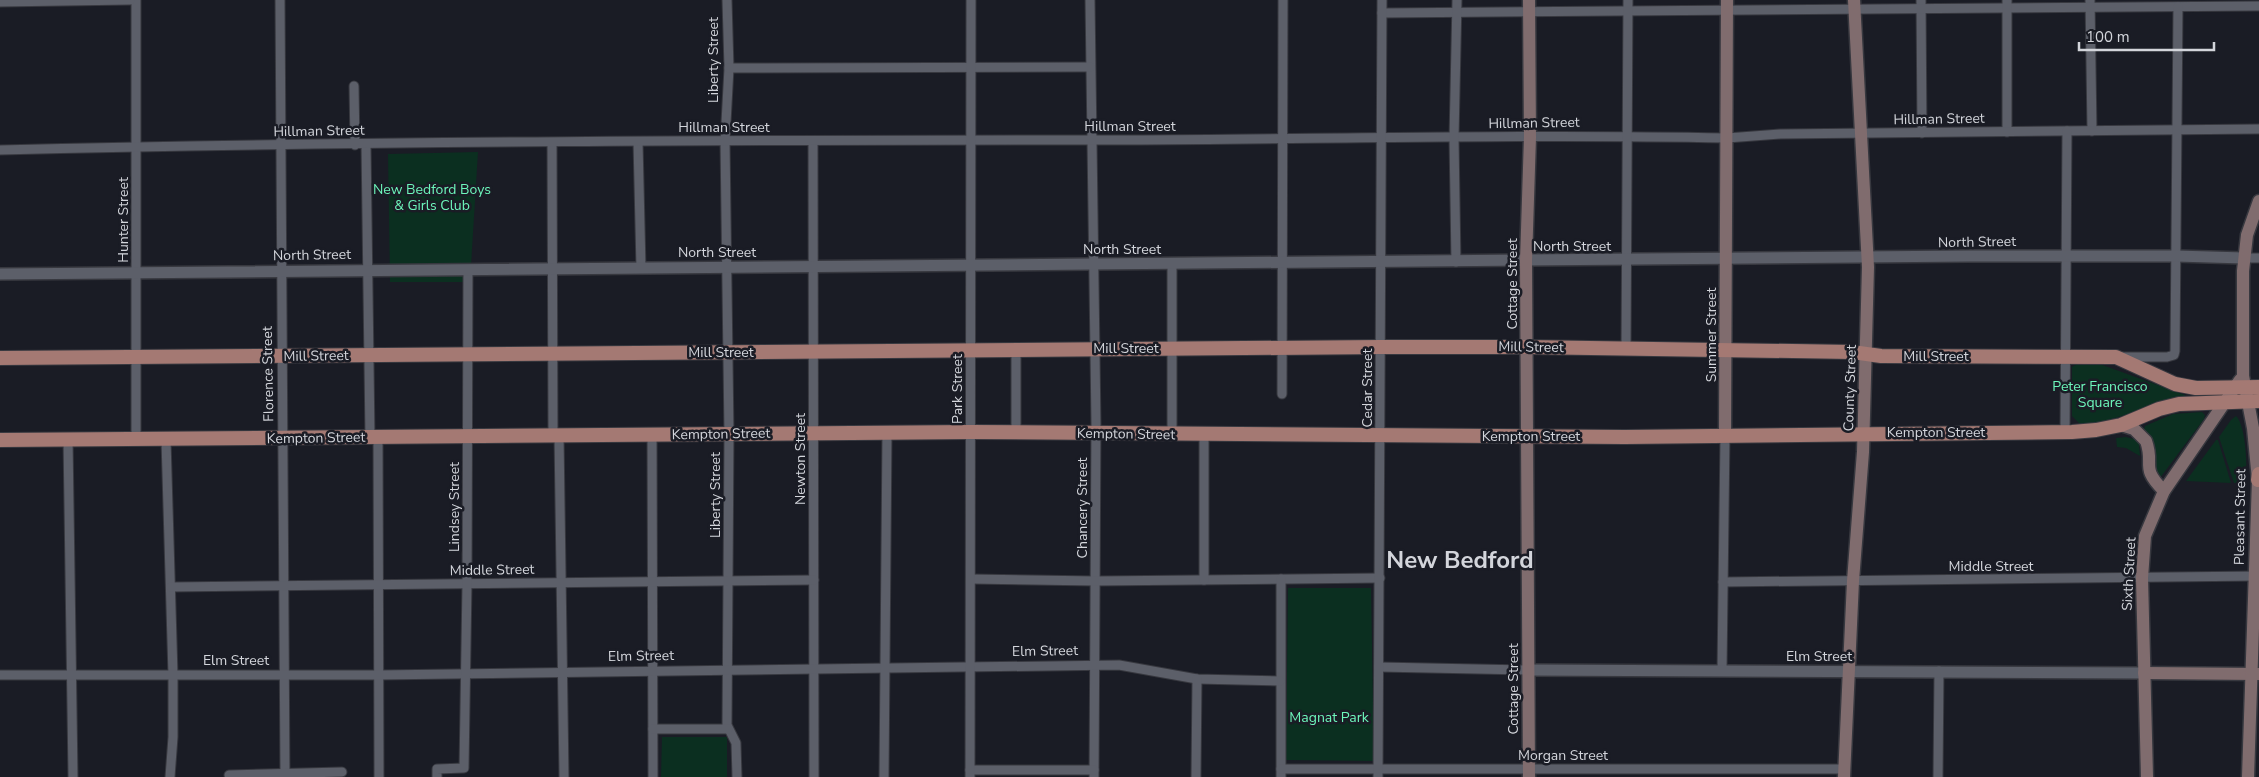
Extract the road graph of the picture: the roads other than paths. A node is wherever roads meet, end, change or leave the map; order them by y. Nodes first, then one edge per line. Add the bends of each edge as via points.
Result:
1 (130, 0) edge
2 (136, 0) edge
3 (280, 0) edge
4 (727, 0) edge
5 (971, 0) edge
6 (1090, 0) edge
7 (1283, 0) edge
8 (1382, 0) edge
9 (1457, 0) edge
10 (1628, 0) edge
11 (0, 2) edge
12 (1921, 4) edge
13 (2007, 4) edge
14 (2090, 4) edge
15 (1854, 5) edge
16 (1529, 6) edge
17 (1728, 6) edge
18 (2259, 6) edge
19 (2178, 7) junction
20 (1628, 12) junction
21 (1382, 13) junction
22 (1457, 13) junction
23 (1090, 67) junction
24 (728, 68) junction
25 (970, 68) junction
26 (354, 86) dead end
27 (2259, 129) edge
28 (2176, 130) junction
29 (2067, 131) junction
30 (2092, 131) junction
31 (2007, 132) junction
32 (1861, 133) junction
33 (1922, 133) junction
34 (1382, 136) junction
35 (1627, 136) junction
36 (1530, 137) junction
37 (1454, 138) junction
38 (1726, 138) junction
39 (1284, 139) junction
40 (970, 140) junction
41 (1093, 140) junction
42 (725, 141) junction
43 (813, 141) junction
44 (638, 142) junction
45 (552, 143) junction
46 (366, 144) junction
47 (281, 145) junction
48 (355, 145) junction
49 (138, 147) junction
50 (0, 150) edge
51 (2259, 201) edge
52 (2067, 256) junction
53 (2176, 256) junction
54 (1866, 258) junction
55 (2244, 258) junction
56 (2259, 258) edge
57 (1628, 260) junction
58 (1727, 260) junction
59 (1526, 261) junction
60 (1381, 262) junction
61 (1456, 262) junction
62 (1284, 263) junction
63 (1095, 264) junction
64 (1172, 264) junction
65 (970, 265) junction
66 (814, 266) junction
67 (728, 267) junction
68 (553, 268) junction
69 (641, 268) junction
70 (368, 270) junction
71 (468, 270) junction
72 (136, 271) junction
73 (280, 271) junction
74 (0, 274) edge
75 (1282, 347) junction
76 (1381, 347) junction
77 (1527, 347) junction
78 (1172, 348) junction
79 (1016, 349) junction
80 (1096, 349) junction
81 (1626, 349) junction
82 (970, 350) junction
83 (1726, 350) junction
84 (814, 351) junction
85 (729, 352) junction
86 (468, 354) junction
87 (553, 354) junction
88 (1866, 354) junction
89 (369, 355) junction
90 (282, 356) junction
91 (2066, 356) junction
92 (136, 357) junction
93 (2116, 357) junction
94 (0, 358) edge
95 (2248, 390) edge
96 (1282, 394) dead end
97 (2227, 401) junction
98 (2120, 425) junction
99 (971, 432) junction
100 (1016, 432) junction
101 (2065, 432) junction
102 (887, 433) junction
103 (1096, 433) junction
104 (1863, 433) junction
105 (729, 434) junction
106 (813, 434) junction
107 (652, 435) junction
108 (1172, 435) junction
109 (1204, 435) junction
110 (556, 436) junction
111 (1380, 436) junction
112 (1527, 436) junction
113 (1725, 436) junction
114 (468, 437) junction
115 (374, 438) junction
116 (283, 439) junction
117 (0, 440) edge
118 (68, 440) junction
119 (136, 440) junction
120 (166, 440) junction
121 (2258, 477) edge
122 (2164, 491) junction
123 (2256, 577) edge
124 (1380, 578) junction
125 (2142, 578) junction
126 (971, 579) junction
127 (1281, 579) junction
128 (814, 580) junction
129 (1204, 580) junction
130 (728, 581) junction
131 (1096, 581) junction
132 (1853, 581) junction
133 (652, 582) junction
134 (1723, 582) junction
135 (561, 583) junction
136 (467, 584) junction
137 (378, 585) junction
138 (282, 586) junction
139 (171, 587) junction
140 (1095, 665) junction
141 (970, 668) junction
142 (1379, 668) junction
143 (814, 669) junction
144 (885, 669) junction
145 (727, 670) junction
146 (1528, 670) junction
147 (1722, 670) junction
148 (653, 671) junction
149 (1849, 671) junction
150 (1939, 671) junction
151 (563, 672) junction
152 (2144, 673) junction
153 (2254, 673) edge
154 (465, 674) junction
155 (0, 675) edge
156 (71, 675) junction
157 (173, 675) junction
158 (284, 675) junction
159 (379, 675) junction
160 (1197, 679) junction
161 (1280, 681) junction
162 (653, 729) junction
163 (728, 729) junction
164 (342, 772) dead end
165 (1094, 773) edge
166 (1281, 773) edge
167 (1378, 773) edge
168 (1529, 773) edge
169 (1844, 773) edge
170 (970, 774) edge
171 (228, 775) dead end
172 (285, 775) edge
173 (73, 777) edge
174 (170, 777) edge
175 (379, 777) edge
176 (437, 777) edge
177 (564, 777) edge
178 (653, 777) edge
179 (737, 777) edge
180 (814, 777) edge
181 (884, 777) edge
182 (1196, 777) edge
183 (1938, 777) edge
184 (2147, 777) edge
185 (2248, 777) edge

1 - 11 street
2 - 49 street, Hunter Street
3 - 47 street, Florence Street
4 - 24 street, Liberty Street
5 - 25 street, Park Street
6 - 23 street, Chancery Street
7 - 39 street
8 - 21 street, Cedar Street
9 - 22 street
10 - 20 street
12 - 13 street
12 - 15 street
12 - 33 street
13 - 14 street
13 - 31 street
14 - 19 street
14 - 30 street
15 - 17 street
15 - 32 main road, County Street
16 - 20 street
16 - 22 street
16 - 36 main road, Cottage Street
17 - 20 street
17 - 38 main road, Summer Street
18 - 19 street
19 - 28 street
20 - 35 street
21 - 22 street
21 - 34 street, Cedar Street
22 - 37 street
23 - 25 street
23 - 41 street, Chancery Street
24 - 25 street
24 - 42 street, Liberty Street
25 - 40 street, Park Street
26 - 48 street
27 - 28 street, Hillman Street
28 - 30 street, Hillman Street
28 - 53 street
29 - 30 street, Hillman Street
29 - 31 street, Hillman Street
29 - 52 street
31 - 33 street, Hillman Street
32 - 33 street, Hillman Street
32 - 38 street, Hillman Street
32 - 54 main road, County Street
34 - 37 street, Hillman Street
34 - 39 street, Hillman Street
34 - 60 street, Cedar Street
35 - 36 street, Hillman Street
35 - 38 street, Hillman Street
35 - 57 street
36 - 37 street, Hillman Street
36 - 59 main road, Cottage Street
37 - 61 street
38 - 58 main road, Summer Street
39 - 41 street, Hillman Street
39 - 62 street
40 - 41 street, Hillman Street
40 - 43 street, Hillman Street
40 - 65 street, Park Street
41 - 63 street, Chancery Street
42 - 43 street, Hillman Street
42 - 44 street, Hillman Street
42 - 67 street, Liberty Street
43 - 66 street, Newton Street
44 - 45 street, Hillman Street
44 - 69 street
45 - 46 street, Hillman Street
45 - 68 street
46 - 48 street, Hillman Street
46 - 70 street
47 - 48 street, Hillman Street
47 - 49 street, Hillman Street
47 - 73 street, Florence Street
49 - 50 street, Hillman Street
49 - 72 street, Hunter Street
51 - 55 main road, Pleasant Street via 2249,229
52 - 53 street, North Street
52 - 54 street, North Street
52 - 91 street
53 - 55 street, North Street
53 - 93 street via 2174,355
54 - 58 street, North Street
54 - 88 main road, County Street
55 - 56 street
55 - 95 main road, Pleasant Street
57 - 58 street, North Street
57 - 59 street, North Street
57 - 81 street
58 - 83 main road, Summer Street
59 - 61 street, North Street
59 - 77 main road, Cottage Street
60 - 61 street, North Street
60 - 62 street, North Street
60 - 76 street, Cedar Street
62 - 64 street, North Street
62 - 75 street
63 - 64 street, North Street
63 - 65 street, North Street
63 - 80 street, Chancery Street
64 - 78 street
65 - 66 street, North Street
65 - 82 street, Park Street
66 - 67 street, North Street
66 - 84 street, Newton Street
67 - 69 street, North Street
67 - 85 street, Liberty Street
68 - 69 street, North Street
68 - 71 street, North Street
68 - 87 street
70 - 71 street, North Street
70 - 73 street, North Street
70 - 89 street
71 - 86 street, Lindsey Street
72 - 73 street, North Street
72 - 74 street, North Street
72 - 92 street, Hunter Street
73 - 90 street, Florence Street
75 - 76 main road, Mill Street
75 - 78 main road, Mill Street
75 - 96 street
76 - 77 main road, Mill Street
76 - 111 street, Cedar Street
77 - 81 main road, Mill Street
77 - 112 main road, Cottage Street
78 - 80 main road, Mill Street
78 - 108 street
79 - 80 main road, Mill Street
79 - 82 main road, Mill Street
79 - 100 street
80 - 103 street, Chancery Street
81 - 83 main road, Mill Street
82 - 84 main road, Mill Street
82 - 99 street, Park Street
83 - 88 main road, Mill Street
83 - 113 main road, Summer Street
84 - 85 main road, Mill Street
84 - 106 street, Newton Street
85 - 87 main road, Mill Street
85 - 105 street, Liberty Street
86 - 87 main road, Mill Street
86 - 89 main road, Mill Street
86 - 114 street, Lindsey Street
87 - 110 street
88 - 91 main road, Mill Street
88 - 104 main road, County Street
89 - 90 main road, Mill Street
89 - 115 street
90 - 92 main road, Mill Street
90 - 116 street, Florence Street
91 - 93 main road, Mill Street
91 - 101 street
92 - 94 main road, Mill Street
92 - 119 street, Hunter Street
93 - 95 main road, Mill Street via 2175,384
95 - 97 main road, Kempton Street
95 - 121 main road, Pleasant Street
97 - 98 main road, Kempton Street via 2168,406
97 - 122 main road, Sixth Street
98 - 101 main road, Kempton Street
98 - 122 main road via 2143,436 2148,445 2150,474
99 - 100 main road, Kempton Street
99 - 102 main road, Kempton Street
99 - 126 street, Park Street
100 - 103 main road, Kempton Street
101 - 104 main road, Kempton Street
102 - 106 main road, Kempton Street
102 - 144 street
103 - 108 main road, Kempton Street
103 - 131 street, Chancery Street
104 - 113 main road, Kempton Street
104 - 132 main road, County Street
105 - 106 main road, Kempton Street
105 - 107 main road, Kempton Street
105 - 130 street, Liberty Street
106 - 128 street, Newton Street
107 - 110 main road, Kempton Street
107 - 133 street
108 - 109 main road, Kempton Street
109 - 111 main road, Kempton Street
109 - 129 street
110 - 114 main road, Kempton Street
110 - 135 street
111 - 112 main road, Kempton Street
111 - 124 street, Cedar Street
112 - 113 main road, Kempton Street
112 - 146 main road, Cottage Street
113 - 134 street, Summer Street
114 - 115 main road, Kempton Street
114 - 136 street, Lindsey Street
115 - 116 main road, Kempton Street
115 - 137 street
116 - 120 main road, Kempton Street
116 - 138 street, Florence Street
117 - 118 main road, Kempton Street
118 - 119 main road, Kempton Street
118 - 156 street
119 - 120 main road, Kempton Street
120 - 139 street
121 - 123 main road, Pleasant Street
122 - 125 main road, Sixth Street via 2145,536
123 - 125 street, Middle Street
123 - 153 main road, Pleasant Street
124 - 127 street
124 - 142 street, Cedar Street
125 - 132 street, Middle Street
125 - 152 main road, Sixth Street
126 - 131 street
126 - 141 street, Park Street
127 - 129 street
127 - 161 street
128 - 130 street, Middle Street
128 - 143 street, Newton Street
129 - 131 street
130 - 133 street, Middle Street
130 - 145 street, Liberty Street
131 - 140 street, Chancery Street
132 - 134 street, Middle Street
132 - 149 main road, County Street
133 - 135 street, Middle Street
133 - 148 street
134 - 147 street, Summer Street
135 - 136 street, Middle Street
135 - 151 street
136 - 137 street, Middle Street
136 - 154 street, Lindsey Street
137 - 138 street, Middle Street
137 - 159 street
138 - 139 street, Middle Street
138 - 158 street, Florence Street
139 - 157 street
140 - 141 street, Elm Street
140 - 160 street, Elm Street via 1135,666
140 - 165 street, Chancery Street
141 - 144 street, Elm Street
141 - 170 street, Park Street
142 - 146 street, Elm Street
142 - 167 street, Cedar Street
143 - 144 street, Elm Street
143 - 145 street, Elm Street
143 - 180 street, Newton Street
144 - 181 street
145 - 148 street, Elm Street
145 - 163 street, Liberty Street
146 - 147 street, Elm Street
146 - 168 main road, Cottage Street
147 - 149 street, Elm Street
148 - 151 street, Elm Street
148 - 162 street
149 - 150 street, Elm Street
149 - 169 main road, County Street
150 - 152 street, Elm Street
150 - 183 street
151 - 154 street, Elm Street
151 - 177 street
152 - 153 main road, Elm Street
152 - 184 main road, Sixth Street
153 - 185 main road, Pleasant Street
154 - 159 street, Elm Street
154 - 176 street, Lindsey Street via 464,768 437,769
155 - 156 street, Elm Street
156 - 157 street, Elm Street
156 - 173 street
157 - 158 street, Elm Street
157 - 174 street
158 - 159 street, Elm Street
158 - 172 street, Florence Street
159 - 175 street
160 - 161 street, Elm Street
160 - 182 street
161 - 166 street
162 - 163 street
162 - 178 street
163 - 179 street, Liberty Street via 736,743
164 - 172 street
165 - 170 street
166 - 167 street, Morgan Street
167 - 168 street, Morgan Street
168 - 169 street, Morgan Street
171 - 172 street

